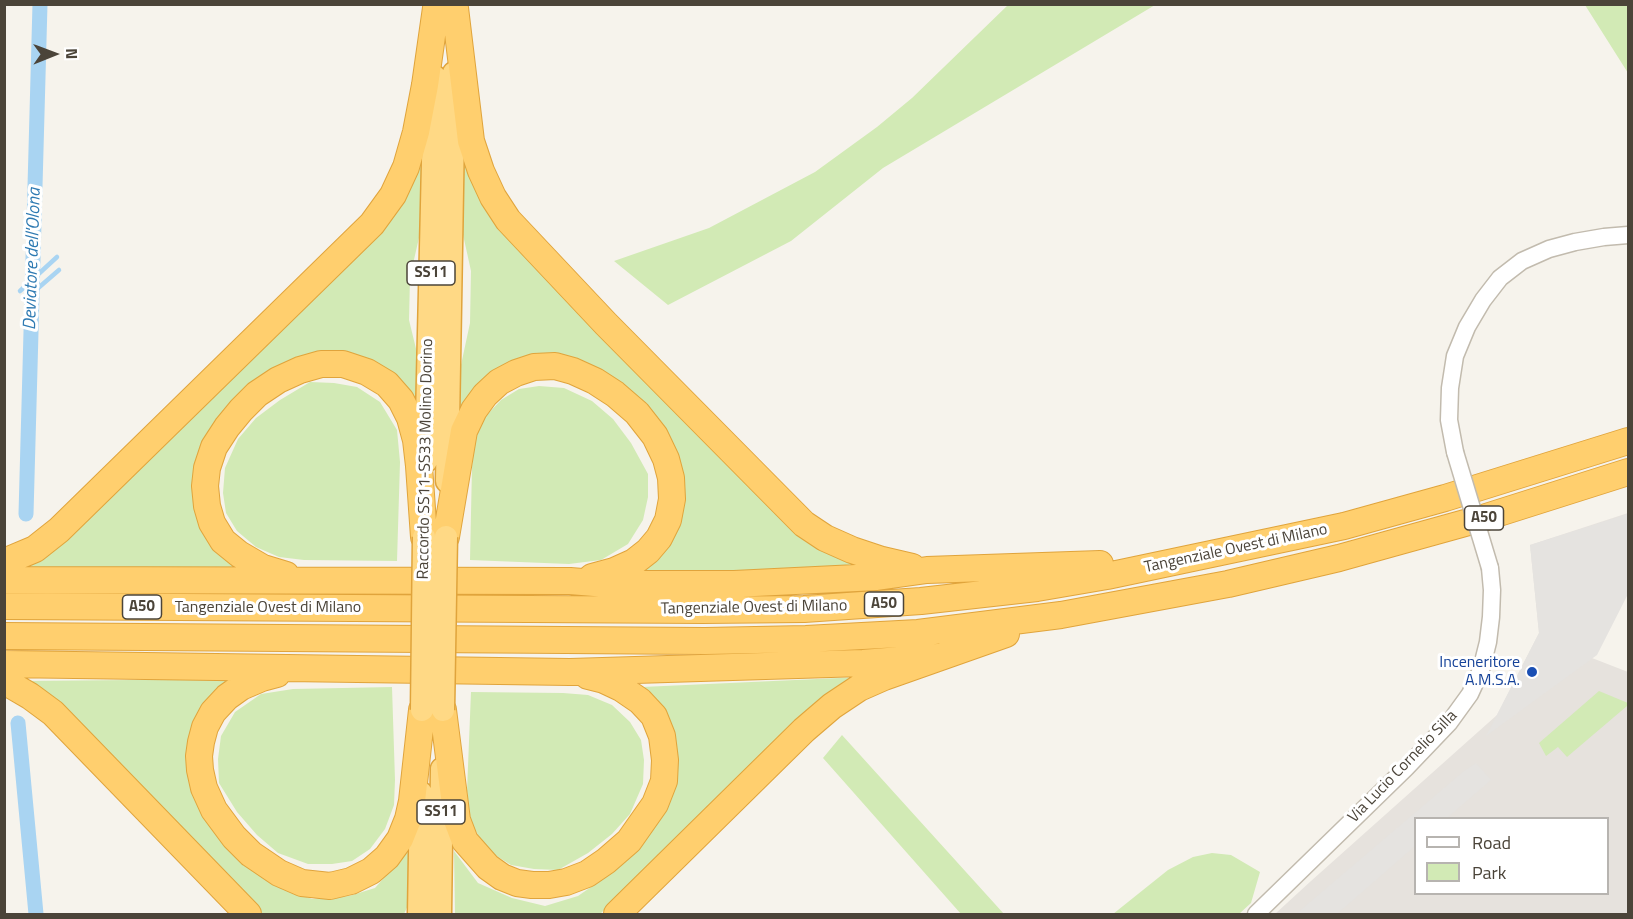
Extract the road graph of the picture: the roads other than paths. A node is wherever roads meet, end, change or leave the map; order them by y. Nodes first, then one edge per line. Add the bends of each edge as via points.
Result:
1 (446, 6) edge
2 (1629, 236) edge
3 (1629, 441) edge
4 (1629, 472) edge
5 (435, 537) junction
6 (1188, 560) junction
7 (4, 562) edge
8 (927, 570) junction
9 (4, 580) edge
10 (300, 580) junction
11 (570, 581) junction
12 (4, 606) edge
13 (1061, 615) junction
14 (4, 636) edge
15 (938, 657) junction
16 (4, 664) edge
17 (299, 668) junction
18 (570, 672) junction
19 (4, 681) edge
20 (433, 710) junction
21 (248, 915) edge
22 (419, 915) edge
23 (440, 915) edge
24 (617, 915) edge
25 (1256, 915) edge

1 - 5 highway, Raccordo SS11-SS33 Molino Dorino / SS11 via 429,368
1 - 7 highway via 406,167 393,195 372,224 59,530 35,549
1 - 8 highway via 471,141 493,197 508,220 804,524 852,550
2 - 25 street, Via Lucio Cornelio Silla, bridge via 1575,242 1522,261 1500,278 1467,327 1455,356 1449,420 1490,568 1491,617 1481,670 1449,723
3 - 6 highway, Tangenziale Ovest di Milano / A50 via 1344,526
4 - 13 highway, Tangenziale Ovest di Milano / A50 via 1339,558 1228,584
5 - 10 highway via 416,440 400,400 387,384 343,364 321,364 300,370 257,394 227,427 214,447 205,486 212,523 223,541 263,567
5 - 11 highway via 464,431 485,395 499,382 534,367 555,366 573,371 615,394 655,436 666,459 672,499 668,520 648,551 614,571
5 - 20 highway, Raccordo SS11-SS33 Molino Dorino / SS11, bridge
6 - 8 highway
6 - 12 highway, Tangenziale Ovest di Milano / A50 via 1037,588 804,609
8 - 11 highway via 878,577 734,585
9 - 10 highway
10 - 11 highway
13 - 14 highway, Tangenziale Ovest di Milano / A50 via 918,633 806,639
13 - 15 highway
15 - 18 highway
15 - 24 highway via 859,688 832,706
16 - 17 highway
17 - 18 highway
17 - 20 highway via 262,678 227,698 205,727 199,756 204,788 234,837 279,873 302,883 330,886 351,881 370,871 400,839
18 - 20 highway via 604,680 640,701 654,716 665,760 664,781 655,804 629,841 587,874 567,882 532,885 502,877 465,841
19 - 21 highway via 53,713
20 - 22 highway, Raccordo SS11-SS33 Molino Dorino / SS11
20 - 23 highway, Raccordo SS11-SS33 Molino Dorino / SS11

